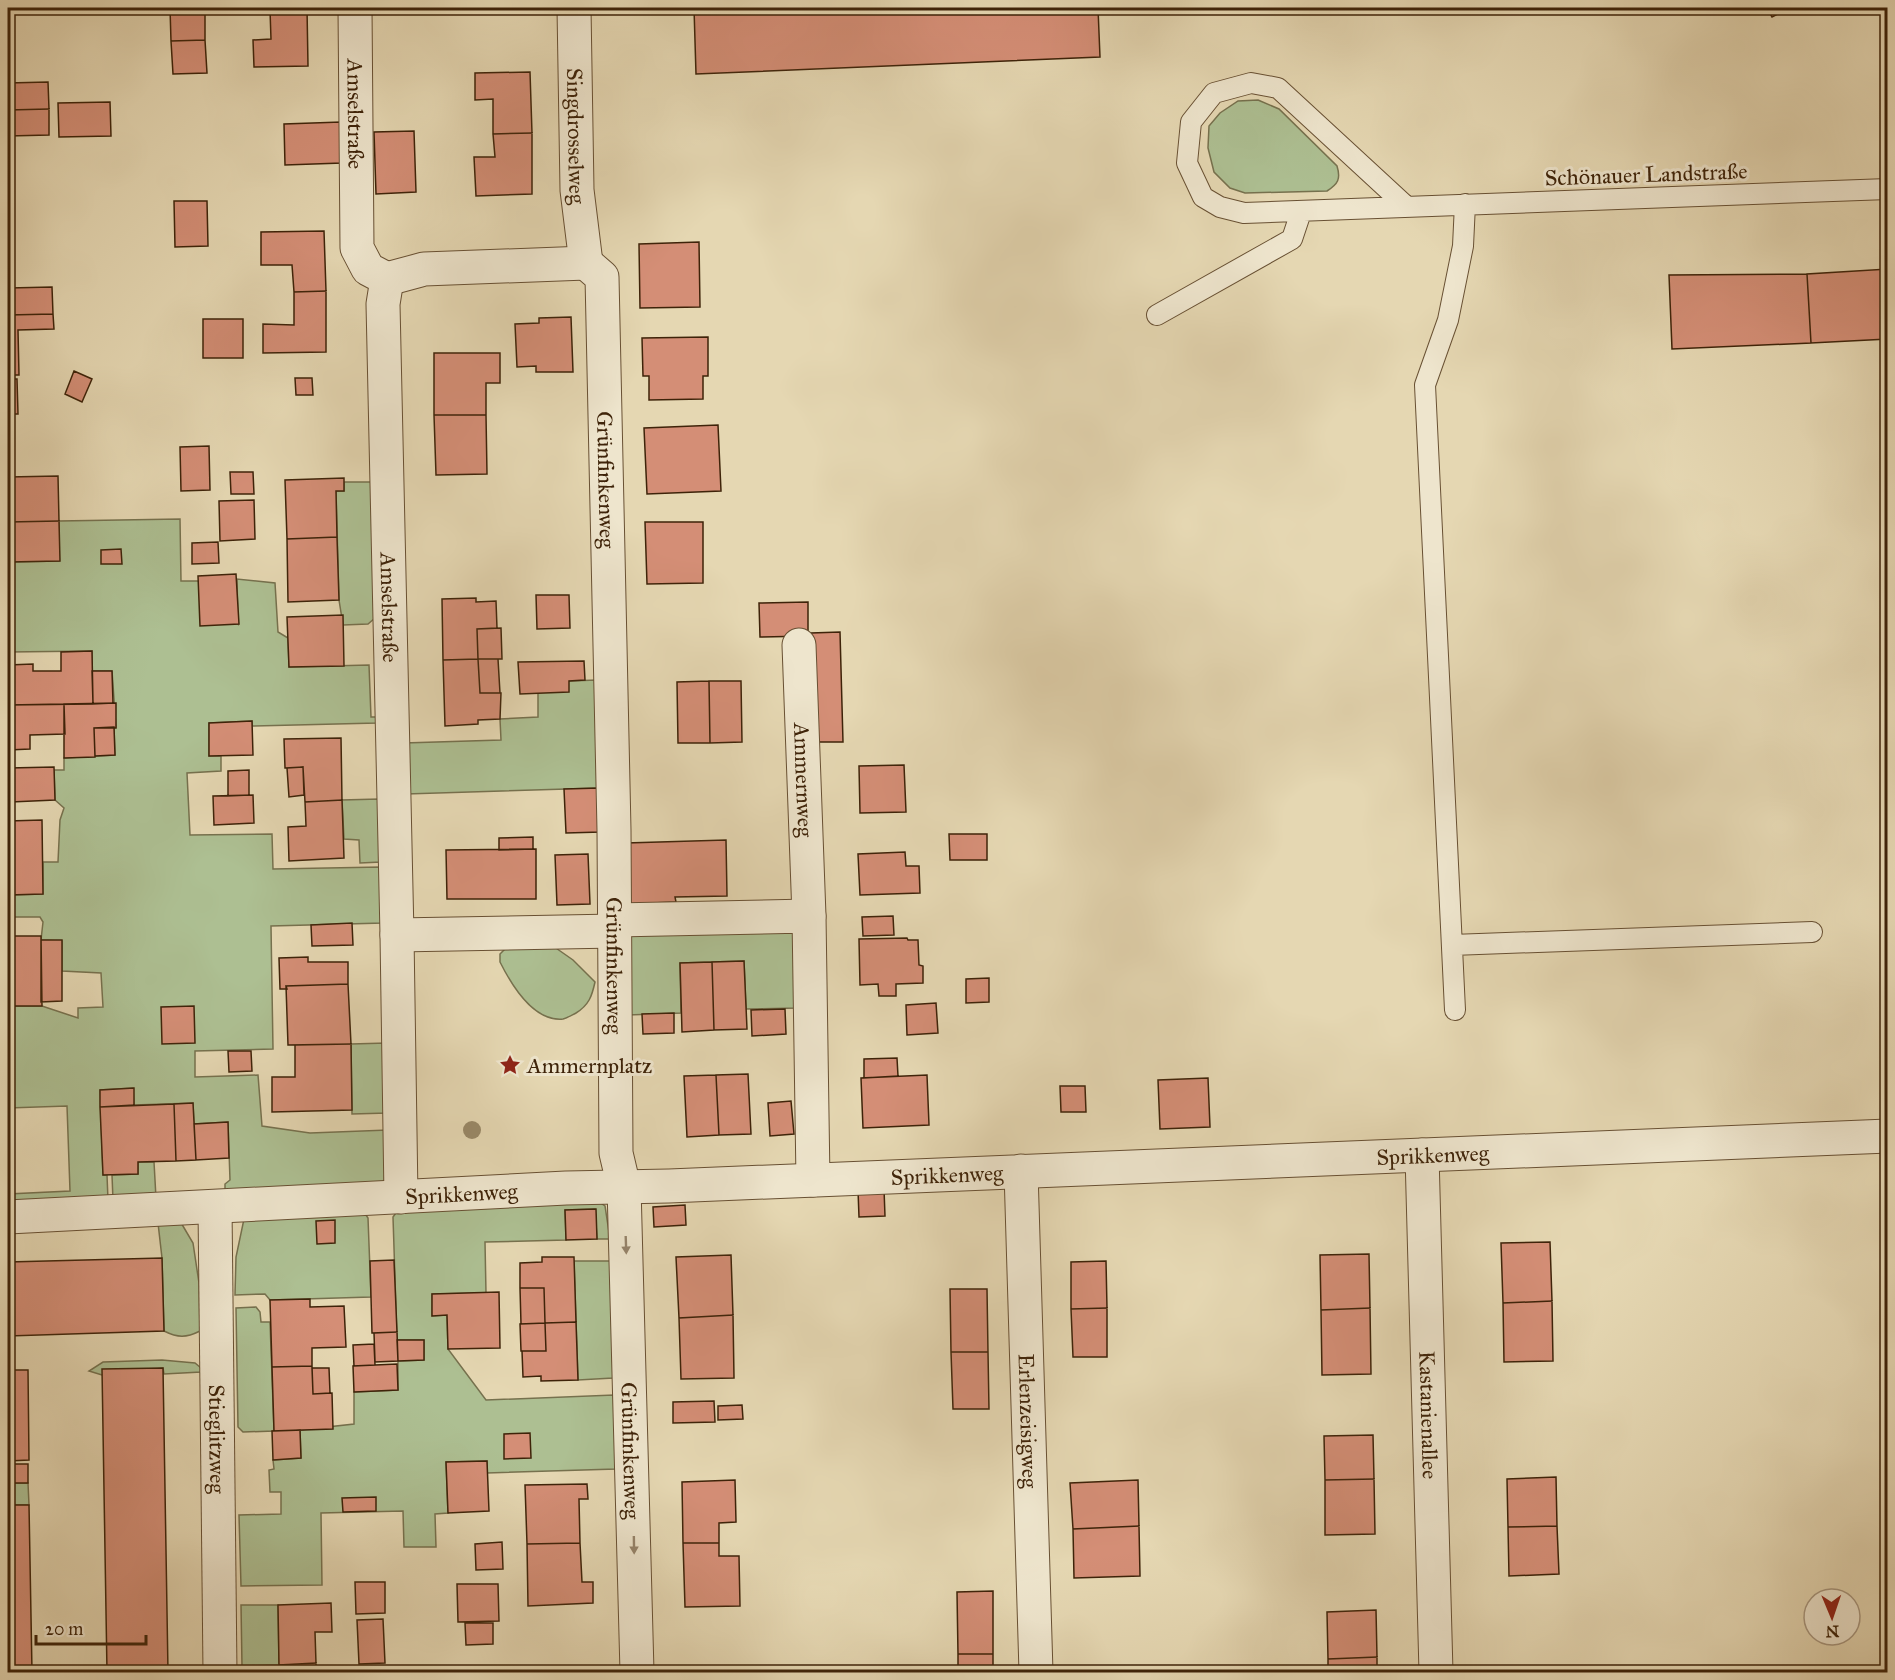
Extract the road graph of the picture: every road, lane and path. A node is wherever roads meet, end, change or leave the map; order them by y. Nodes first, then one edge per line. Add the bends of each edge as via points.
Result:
1 (356, 8) edge
2 (574, 8) edge
3 (1887, 189) edge
4 (1465, 204) junction
5 (1407, 207) junction
6 (1301, 212) junction
7 (586, 263) junction
8 (387, 279) junction
9 (1157, 315) dead end
10 (800, 645) dead end
11 (809, 916) junction
12 (615, 925) junction
13 (1812, 932) dead end
14 (397, 935) junction
15 (1452, 945) junction
16 (1455, 1010) dead end
17 (1887, 1136) edge
18 (1422, 1155) junction
19 (1021, 1171) junction
20 (813, 1180) junction
21 (624, 1187) junction
22 (401, 1197) junction
23 (215, 1207) junction
24 (8, 1217) edge
25 (220, 1672) edge
26 (637, 1672) edge
27 (1036, 1672) edge
28 (1436, 1672) edge

1 - 8 street, Amselstraße via 357,248 368,269
2 - 7 street, Singdrosselweg via 577,190
3 - 4 lane, Schönauer Landstraße
4 - 5 lane, Schönauer Landstraße
4 - 15 lane via 1463,246 1448,320 1425,385
5 - 6 lane, Schönauer Landstraße
5 - 6 lane, Schönauer Landstraße via 1278,88 1251,83 1214,93 1191,123 1187,163 1203,197 1220,207 1244,213
6 - 9 lane via 1292,239
7 - 8 street via 424,269
7 - 12 street, Grünfinkenweg via 602,277
8 - 14 street, Amselstraße via 382,304
10 - 11 street, Ammernweg
11 - 12 street
11 - 20 street
12 - 14 street
12 - 21 street, Grünfinkenweg via 616,1153
13 - 15 lane
14 - 22 street
15 - 16 lane
17 - 18 street, Sprikkenweg
18 - 19 street, Sprikkenweg
18 - 28 street, Kastanienallee
19 - 20 street, Sprikkenweg
19 - 27 street, Erlenzeisigweg
20 - 21 street, Sprikkenweg
21 - 22 street, Sprikkenweg
21 -> 26 street, Grünfinkenweg
22 - 23 street, Sprikkenweg
23 - 24 street, Sprikkenweg
23 - 25 street, Stieglitzweg

